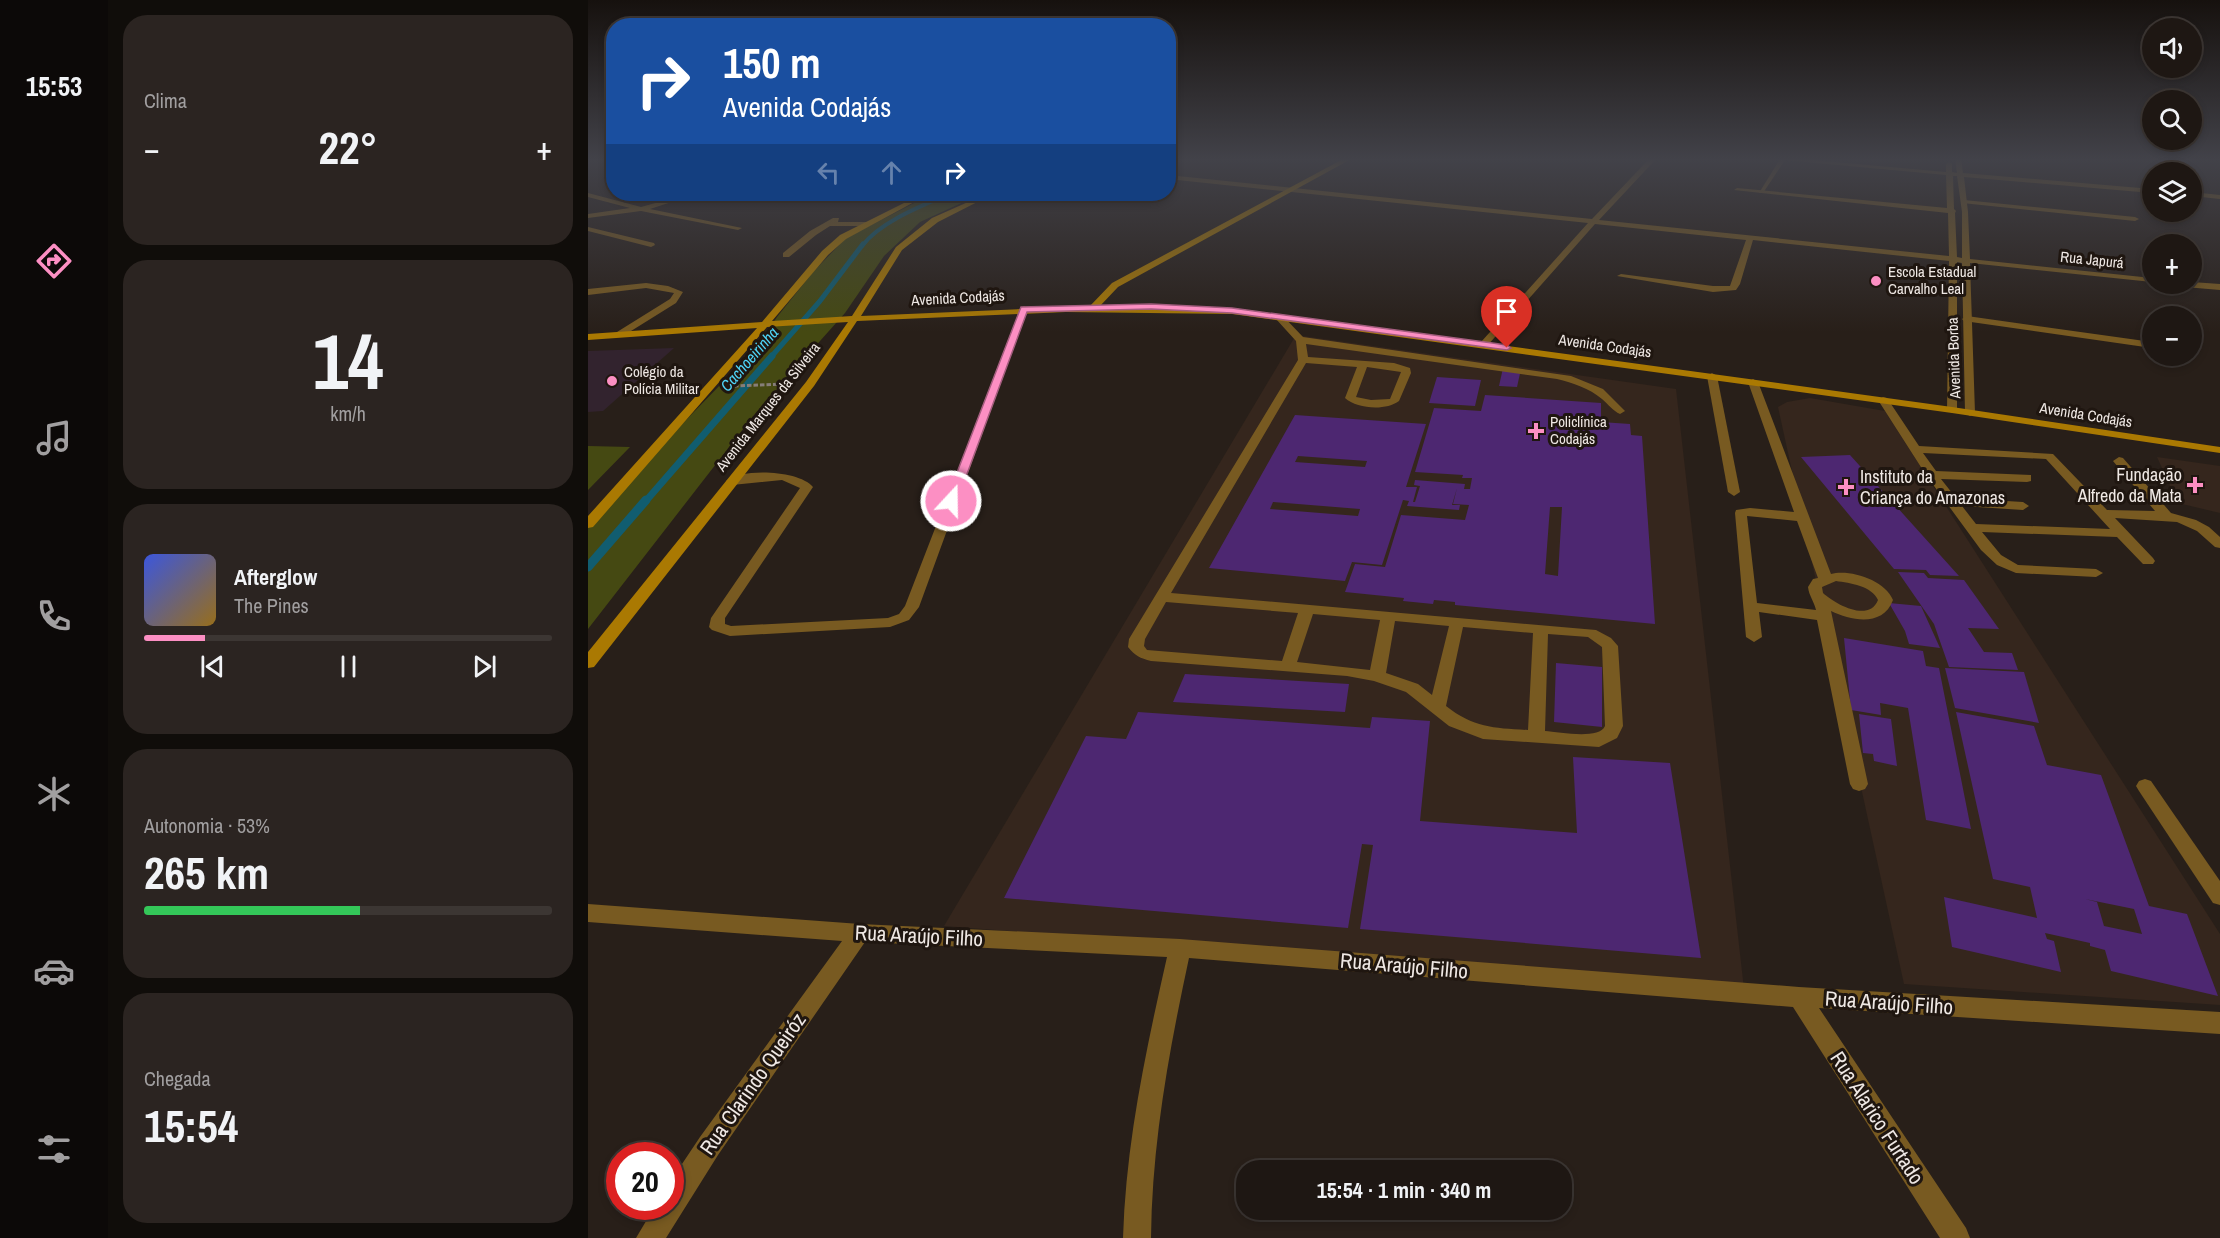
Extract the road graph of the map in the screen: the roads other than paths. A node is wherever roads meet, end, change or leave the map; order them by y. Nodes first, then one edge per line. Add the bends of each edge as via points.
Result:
1 (675, 216) edge
2 (882, 216) edge
3 (944, 216) edge
4 (1246, 216) edge
5 (1527, 216) edge
6 (1599, 216) edge
7 (1953, 216) edge
8 (1964, 216) edge
9 (2103, 216) edge
10 (2135, 219) dead end
11 (1592, 223) junction
12 (866, 224) junction
13 (738, 228) dead end
14 (588, 229) edge
15 (1750, 238) junction
16 (651, 245) dead end
17 (786, 255) dead end
18 (1953, 259) junction
19 (1966, 260) junction
20 (1621, 276) dead end
21 (2142, 279) edge
22 (2202, 285) edge
23 (2220, 287) edge
24 (588, 292) edge
25 (1094, 307) junction
26 (1024, 309) junction
27 (1280, 317) junction
28 (855, 318) junction
29 (1967, 319) junction
30 (765, 323) junction
31 (620, 334) junction
32 (588, 337) edge
33 (1301, 340) junction
34 (1484, 344) junction
35 (2142, 344) edge
36 (1303, 360) junction
37 (1363, 364) junction
38 (1712, 376) junction
39 (1753, 382) junction
40 (1882, 400) junction
41 (1952, 410) junction
42 (1620, 411) dead end
43 (1970, 413) junction
44 (1915, 449) junction
45 (2220, 450) edge
46 (2119, 461) dead end
47 (1932, 476) junction
48 (2027, 478) dead end
49 (732, 481) junction
50 (1734, 492) dead end
51 (1953, 502) junction
52 (2022, 506) dead end
53 (2103, 514) junction
54 (1801, 517) junction
55 (2167, 517) junction
56 (588, 524) edge
57 (1972, 528) junction
58 (2121, 533) junction
59 (2220, 544) edge
60 (2148, 561) dead end
61 (2096, 573) dead end
62 (1825, 578) junction
63 (1162, 597) junction
64 (1751, 607) junction
65 (1823, 608) junction
66 (1307, 609) junction
67 (1388, 616) junction
68 (1457, 622) junction
69 (1541, 629) junction
70 (1754, 637) dead end
71 (588, 663) edge
72 (1288, 666) junction
73 (1377, 676) junction
74 (1437, 708) junction
75 (1536, 736) junction
76 (1859, 784) dead end
77 (2145, 786) dead end
78 (2220, 897) edge
79 (588, 913) edge
80 (860, 933) junction
81 (1180, 948) junction
82 (1799, 997) junction
83 (2220, 1023) edge
84 (650, 1238) edge
85 (1137, 1238) edge
86 (1956, 1238) edge

1 - 13 street
2 - 12 street
3 - 28 street, Avenida Marques da Silveira via 898,249
4 - 25 street via 1116,285
5 - 11 street, Rua Japurá
6 - 11 street
7 - 18 street, Avenida Borba
8 - 19 street, Avenida Borba
9 - 10 street
11 - 15 street, Rua Japurá
11 - 34 street
12 - 17 street via 832,222
12 - 30 street via 825,253
14 - 16 street
15 - 18 street, Rua Japurá
15 - 20 street via 1733,288 1713,290
18 - 19 street, Rua Japurá
18 - 41 street, Avenida Borba
19 - 21 street, Rua Japurá
19 - 29 street, Avenida Borba
22 - 23 street
24 - 31 street via 643,286 669,287 679,292 673,301
25 - 26 street, Avenida Codajás
25 - 27 street, Avenida Codajás via 1232,311
26 - 28 street, Avenida Codajás
26 - 49 street via 912,607 904,617 890,622 730,631 717,627 718,618 807,487 788,477
27 - 33 street
27 - 34 street, Avenida Codajás
28 - 30 street, Avenida Codajás
28 - 49 street, Avenida Marques da Silveira via 810,384
29 - 35 street
29 - 43 street, Avenida Borba
30 - 31 street, Avenida Codajás
30 - 56 street
31 - 32 street, Avenida Codajás
33 - 36 street via 1305,348
33 - 42 street via 1557,376 1607,394
34 - 38 street, Avenida Codajás
36 - 37 street
36 - 63 street
37 - 37 street via 1406,370 1394,401 1362,403 1350,398
38 - 39 street, Avenida Codajás
38 - 50 street
39 - 40 street, Avenida Codajás
39 - 54 street
40 - 41 street, Avenida Codajás
40 - 44 street
41 - 43 street, Avenida Codajás
43 - 45 street, Avenida Codajás
44 - 47 street
44 - 53 street via 2049,456
46 - 55 street
47 - 48 street
47 - 51 street
49 - 71 street, Avenida Marques da Silveira
51 - 52 street
51 - 57 street
53 - 55 street
53 - 58 street
54 - 62 street
54 - 64 street via 1741,513
55 - 59 street via 2203,529
57 - 58 street
57 - 61 street via 2004,566
58 - 60 street
62 - 65 street via 1815,587
62 - 65 street via 1846,577 1869,584 1884,596 1885,603 1875,613 1854,614
63 - 66 street
63 - 72 street via 1137,639 1136,647 1141,652 1151,656
64 - 65 street
64 - 70 street
65 - 76 street
66 - 67 street
66 - 72 street
67 - 68 street
67 - 73 street
68 - 69 street
68 - 74 street
69 - 75 street
69 - 75 street via 1591,633 1606,640 1610,646 1614,726 1611,734 1599,741
72 - 73 street
73 - 74 street via 1412,688
74 - 75 street via 1455,722 1483,733
77 - 78 street
79 - 80 street, Rua Araújo Filho
80 - 81 street, Rua Araújo Filho
80 - 84 street, Rua Clarindo Queiróz via 709,1146
81 - 82 street, Rua Araújo Filho
81 - 85 street via 1144,1136
82 - 83 street, Rua Araújo Filho
82 - 86 street, Rua Alarico Furtado

